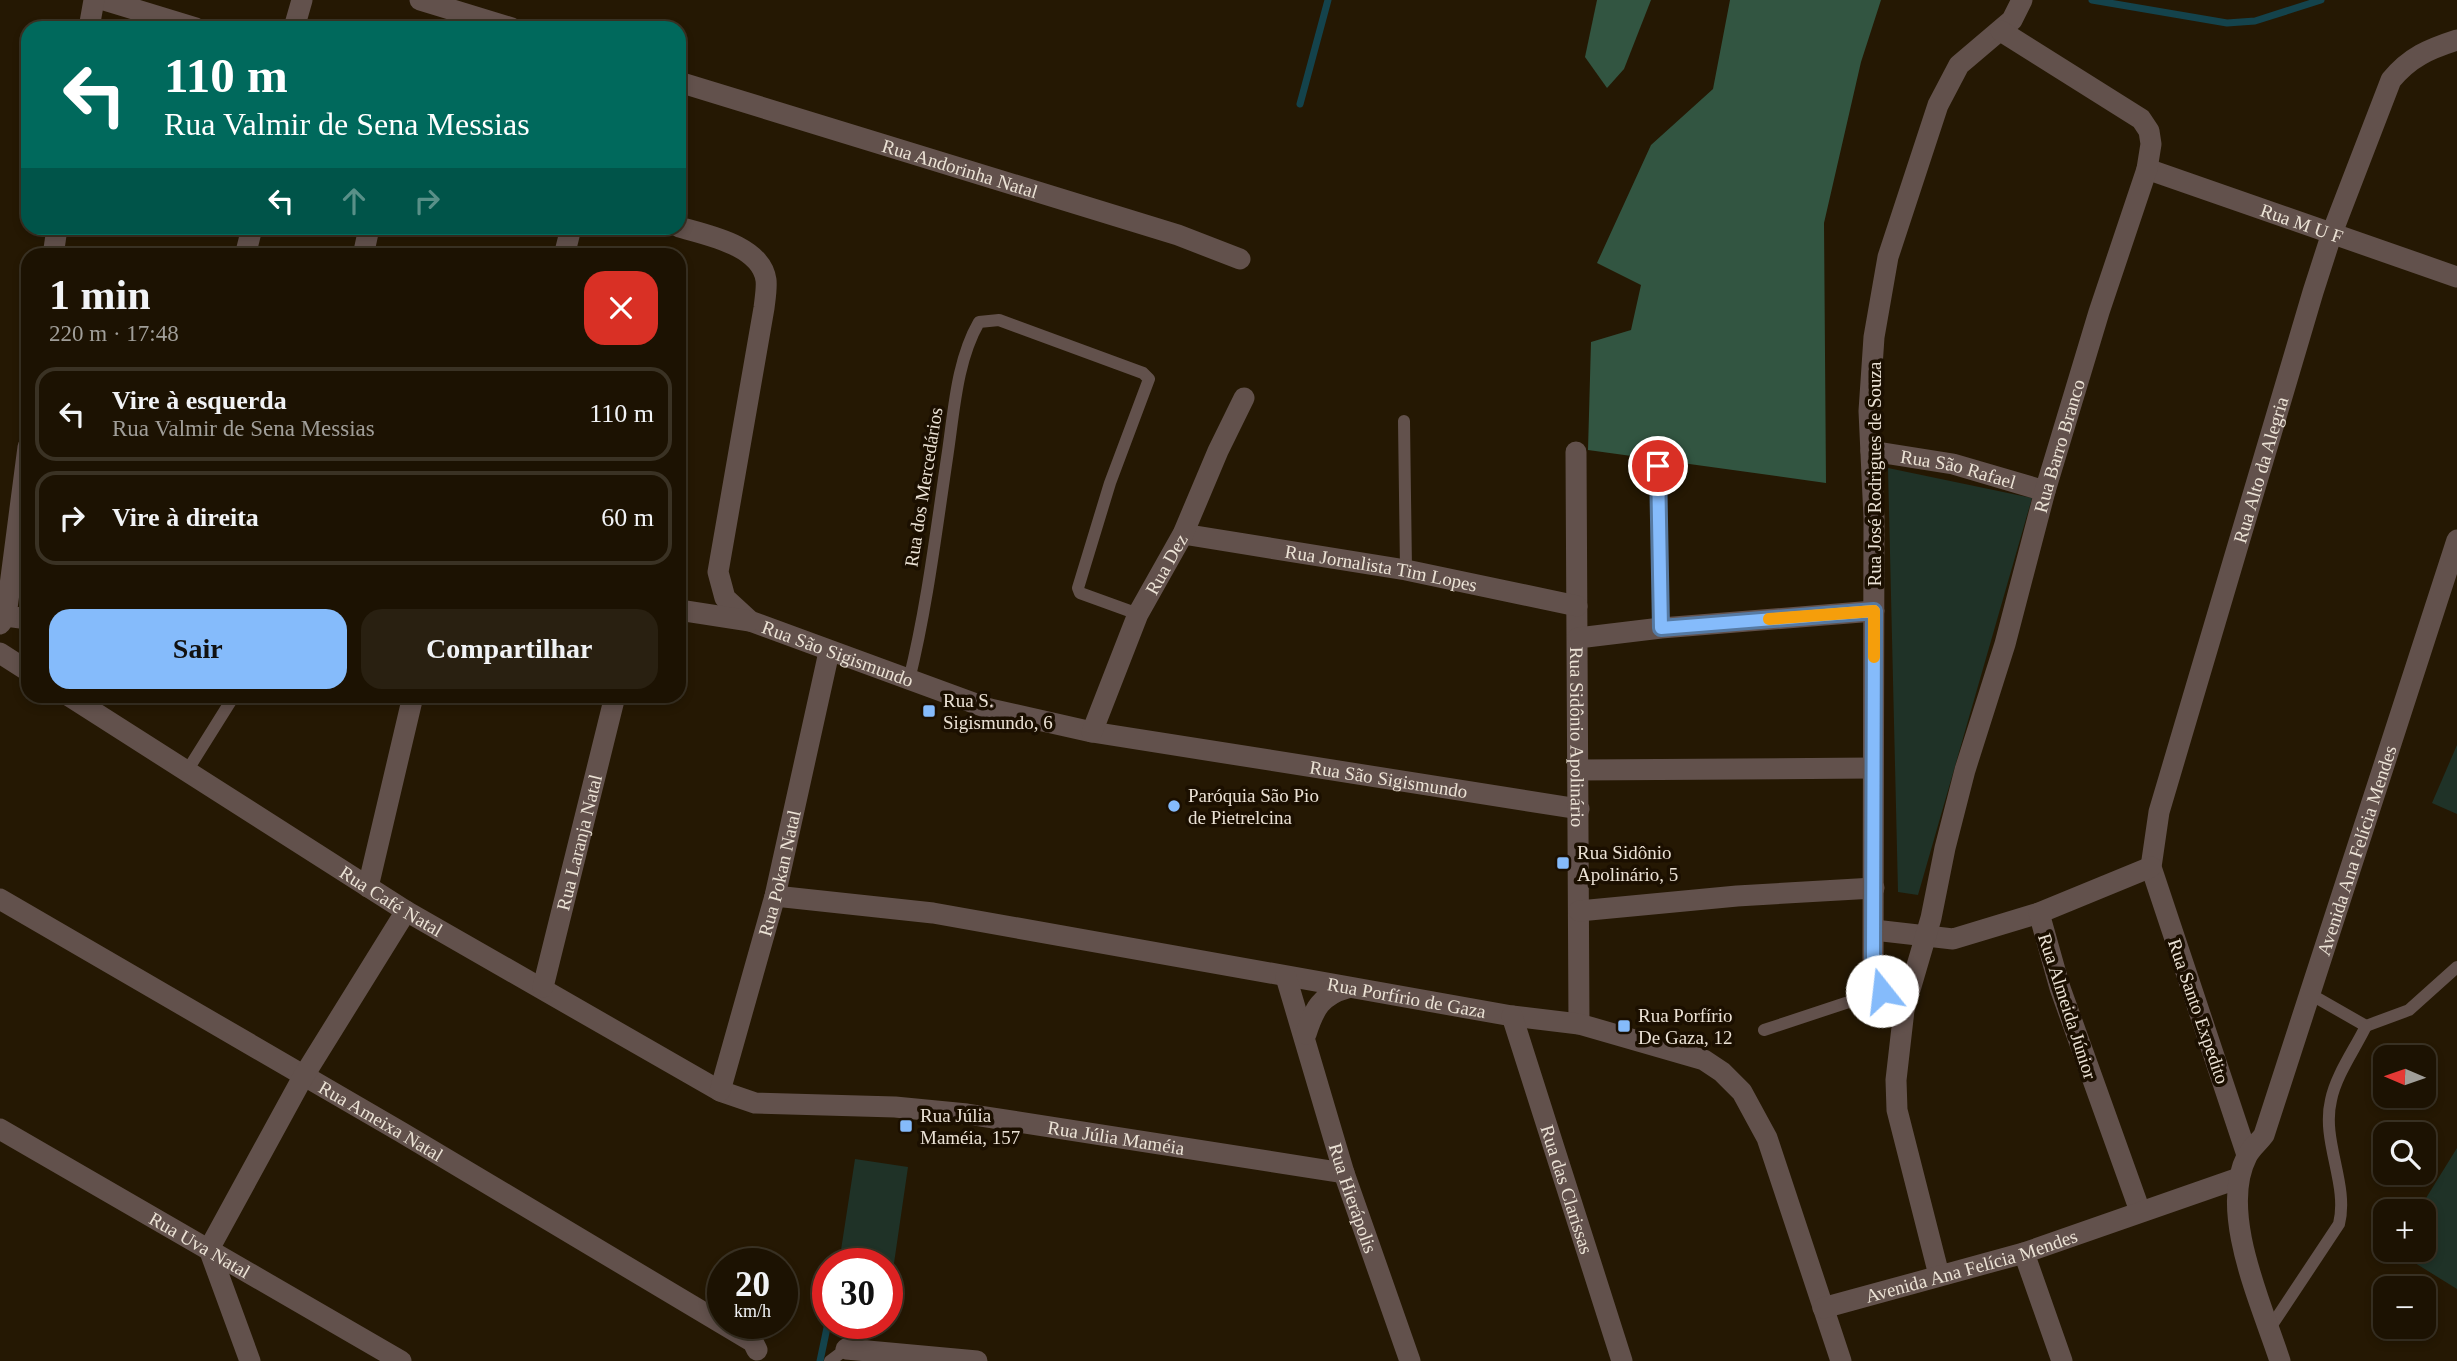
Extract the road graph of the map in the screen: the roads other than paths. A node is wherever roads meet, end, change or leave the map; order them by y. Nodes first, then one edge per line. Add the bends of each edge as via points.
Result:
1 (94, 0) edge
2 (104, 0) edge
3 (302, 0) edge
4 (421, 0) edge
5 (2021, 2) edge
6 (90, 21) edge
7 (173, 21) edge
8 (296, 21) edge
9 (489, 21) edge
10 (2001, 31) junction
11 (2457, 40) edge
12 (686, 84) edge
13 (2147, 169) junction
14 (686, 229) edge
15 (2332, 233) junction
16 (1240, 259) dead end
17 (2457, 276) edge
18 (1244, 398) dead end
19 (1404, 421) dead end
20 (1871, 451) junction
21 (1576, 452) dead end
22 (1658, 466) dead end
23 (2045, 491) junction
24 (21, 495) edge
25 (1184, 534) junction
26 (2456, 548) edge
27 (1406, 570) junction
28 (1577, 606) junction
29 (686, 611) edge
30 (1874, 611) junction
31 (1138, 614) junction
32 (21, 619) edge
33 (3, 620) edge
34 (750, 621) junction
35 (1661, 628) junction
36 (1578, 638) junction
37 (829, 652) junction
38 (0, 653) edge
39 (21, 666) edge
40 (909, 680) junction
41 (80, 703) edge
42 (230, 703) edge
43 (410, 703) edge
44 (613, 703) edge
45 (1092, 732) junction
46 (1872, 768) junction
47 (1578, 770) junction
48 (187, 771) junction
49 (1579, 809) junction
50 (2151, 867) junction
51 (368, 887) junction
52 (1874, 888) junction
53 (775, 896) junction
54 (0, 899) edge
55 (406, 911) junction
56 (1578, 911) junction
57 (2039, 914) junction
58 (1874, 930) junction
59 (1926, 936) junction
60 (2457, 967) edge
61 (1286, 976) junction
62 (544, 987) junction
63 (1347, 988) junction
64 (1882, 991) junction
65 (2310, 994) junction
66 (1904, 1010) junction
67 (1512, 1016) junction
68 (1579, 1024) junction
69 (2366, 1026) junction
70 (1764, 1030) dead end
71 (1306, 1034) junction
72 (303, 1077) junction
73 (720, 1091) junction
74 (0, 1129) edge
75 (2247, 1155) junction
76 (1344, 1173) junction
77 (2239, 1178) junction
78 (2140, 1211) junction
79 (209, 1249) junction
80 (2024, 1253) junction
81 (1939, 1275) junction
82 (1823, 1308) junction
83 (2270, 1328) junction
84 (757, 1355) edge
85 (838, 1355) edge
86 (941, 1359) edge
87 (250, 1361) edge
88 (401, 1361) edge
89 (977, 1361) edge
90 (1410, 1361) edge
91 (1622, 1361) edge
92 (1840, 1361) edge
93 (2062, 1361) edge
94 (2280, 1361) edge

1 - 6 street
2 - 7 street
3 - 8 street
4 - 9 street
5 - 10 street, Rua José Rodrigues de Souza
10 - 13 street, Rua Barro Branco via 2141,119 2151,144
10 - 20 street, Rua José Rodrigues de Souza via 1959,65 1938,105 1888,257 1874,337
11 - 15 street, Rua Alto da Alegria via 2423,51 2391,80
12 - 16 street, Rua Andorinha Natal via 1178,235
13 - 15 street, Rua M U F
13 - 23 street, Rua Barro Branco
14 - 34 street, Rua São Sigismundo via 729,243 756,260 766,278 718,572 725,598
15 - 17 street, Rua M U F
15 - 50 street, Rua Alto da Alegria via 2194,686 2159,812
18 - 25 street, Rua Dez
19 - 27 lane
20 - 23 street, Rua São Rafael via 1953,464
20 - 30 street, Rua José Rodrigues de Souza
21 - 28 street, Rua Sidônio Apolinário
22 - 35 lane
23 - 59 street, Rua Barro Branco via 1962,783
24 - 33 street
25 - 27 street, Rua Jornalista Tim Lopes
25 - 31 street, Rua Dez
26 - 65 street, Avenida Ana Felícia Mendes
27 - 28 street, Rua Jornalista Tim Lopes
28 - 36 street, Rua Sidônio Apolinário
29 - 34 street
30 - 35 street
30 - 46 street, Rua José Rodrigues de Souza
31 - 40 lane, Rua dos Mercedários via 1080,593 1078,588 1149,379 999,320 979,322 966,350 957,394 920,636
31 - 45 street, Rua Dez
32 - 33 street
34 - 37 street, Rua São Sigismundo
35 - 36 street
36 - 47 street, Rua Sidônio Apolinário
37 - 40 street, Rua São Sigismundo
37 - 53 street, Rua Pokan Natal
38 - 39 street
40 - 45 street, Rua São Sigismundo via 990,709
41 - 48 street, Rua Café Natal
42 - 48 lane
43 - 51 street
44 - 62 street, Rua Laranja Natal
45 - 49 street, Rua São Sigismundo
46 - 47 street
46 - 52 street, Rua José Rodrigues de Souza
47 - 49 street, Rua Sidônio Apolinário
48 - 51 street, Rua Café Natal
49 - 56 street, Rua Sidônio Apolinário
50 - 57 street, Rua Almeida Júnior
50 - 75 street, Rua Santo Expedito
51 - 55 street, Rua Café Natal
52 - 56 street
52 - 58 street, Rua José Rodrigues de Souza
53 - 61 street, Rua Porfírio de Gaza via 933,913
53 - 73 street, Rua Pokan Natal
54 - 72 street, Rua Ameixa Natal
55 - 62 street, Rua Café Natal
55 - 72 street
56 - 68 street, Rua Sidônio Apolinário
57 - 59 street via 1953,939
57 - 78 street, Rua Almeida Júnior via 2060,988
58 - 59 street
58 - 64 street, Rua José Rodrigues de Souza via 1873,958
59 - 66 street, Rua Barro Branco
60 - 69 lane via 2409,1010
61 - 63 street, Rua Porfírio de Gaza
61 - 71 street, Rua Hierápolis
62 - 73 street, Rua Café Natal
63 - 67 street, Rua Porfírio de Gaza
63 - 71 street via 1318,1003
64 - 66 street
64 - 70 lane
65 - 69 lane
65 - 75 street, Avenida Ana Felícia Mendes via 2264,1135
66 - 81 street, Rua Barro Branco via 1897,1110
67 - 68 street, Rua Porfírio de Gaza
67 - 91 street, Rua das Clarissas
68 - 82 street, Rua Porfírio de Gaza via 1704,1060 1742,1092 1767,1138
69 - 83 lane via 2330,1101 2339,1224
71 - 76 street, Rua Hierápolis
72 - 79 street
72 - 84 street, Rua Ameixa Natal via 753,1342
73 - 76 street, Rua Júlia Maméia via 765,1104 967,1114
74 - 79 street, Rua Uva Natal
75 - 77 street, Avenida Ana Felícia Mendes
76 - 90 street, Rua Hierápolis
77 - 78 street, Avenida Ana Felícia Mendes
77 - 83 street, Avenida Ana Felícia Mendes via 2239,1229
78 - 80 street, Avenida Ana Felícia Mendes
79 - 87 street
79 - 88 street, Rua Uva Natal
80 - 81 street, Avenida Ana Felícia Mendes
80 - 93 street
81 - 82 street, Avenida Ana Felícia Mendes
82 - 92 street, Rua Porfírio de Gaza
83 - 94 street, Avenida Ana Felícia Mendes
85 - 86 street
86 - 89 street

